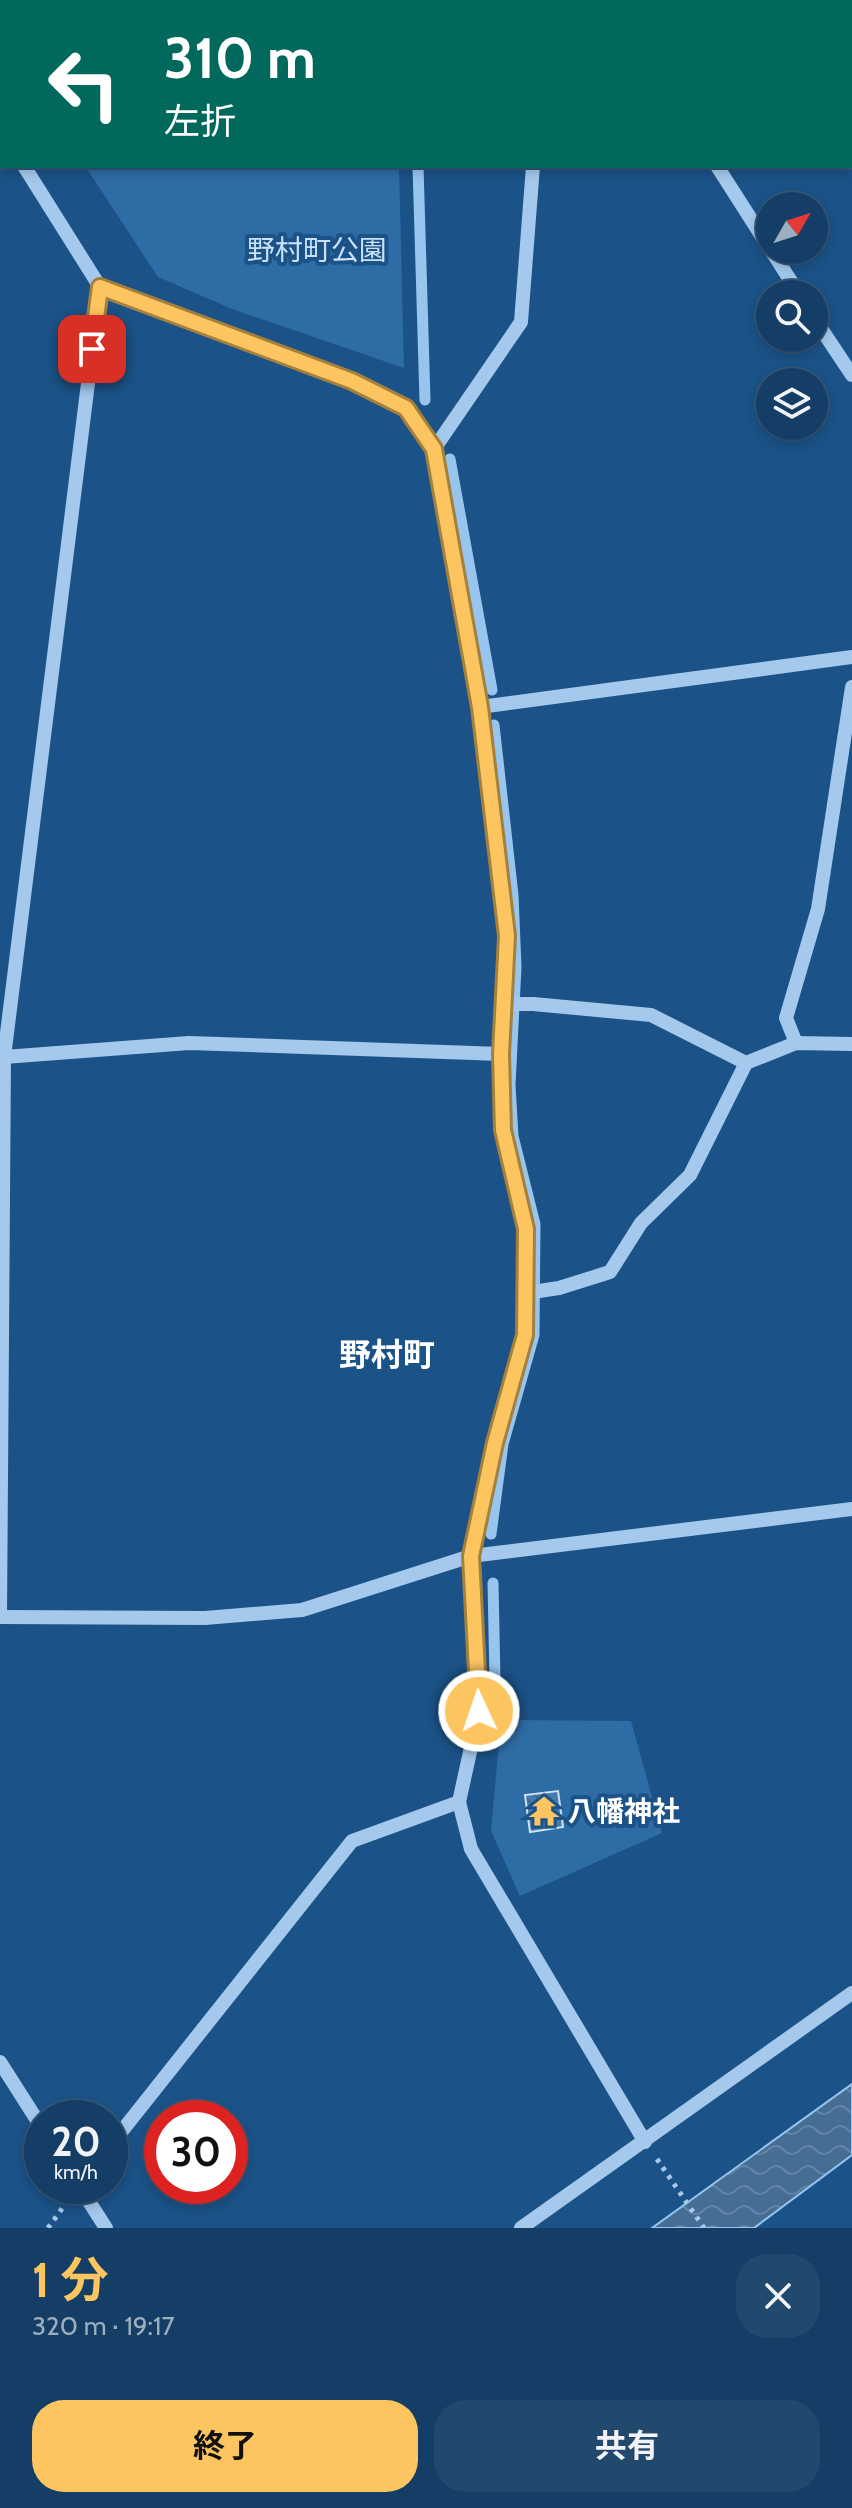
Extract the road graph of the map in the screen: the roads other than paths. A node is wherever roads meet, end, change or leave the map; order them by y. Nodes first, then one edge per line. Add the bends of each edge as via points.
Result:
1 (25, 168) edge
2 (533, 168) edge
3 (718, 168) edge
4 (756, 227) edge
5 (100, 287) junction
6 (828, 339) edge
7 (852, 375) edge
8 (434, 449) junction
9 (852, 657) edge
10 (852, 687) edge
11 (480, 707) junction
12 (502, 1004) junction
13 (796, 1043) junction
14 (852, 1044) edge
15 (501, 1054) junction
16 (4, 1057) junction
17 (746, 1063) junction
18 (527, 1293) junction
19 (852, 1509) edge
20 (471, 1556) junction
21 (0, 1617) edge
22 (459, 1802) junction
23 (852, 1993) edge
24 (0, 2062) edge
25 (24, 2100) edge
26 (128, 2123) edge
27 (645, 2142) junction
28 (91, 2204) edge
29 (106, 2228) edge
30 (521, 2228) edge

1 - 5 street
2 - 8 street via 521,322
3 - 4 street
5 - 8 street via 352,381 406,408
5 - 16 street
6 - 7 street
8 - 11 street
9 - 11 street
10 - 13 street via 818,909 786,1018
11 - 12 street via 507,936
12 - 15 street
12 - 17 street via 651,1015
13 - 14 street
13 - 17 street
15 - 16 street via 189,1043
15 - 18 street via 503,1130 526,1229
16 - 21 street
17 - 18 street via 690,1175 641,1223 610,1272
18 - 20 street via 525,1335
19 - 20 street
20 - 21 street via 302,1610 205,1618
20 - 22 street via 479,1711
22 - 26 street via 352,1841
22 - 27 street via 471,1849
23 - 27 street
24 - 25 street
27 - 30 street
28 - 29 street

